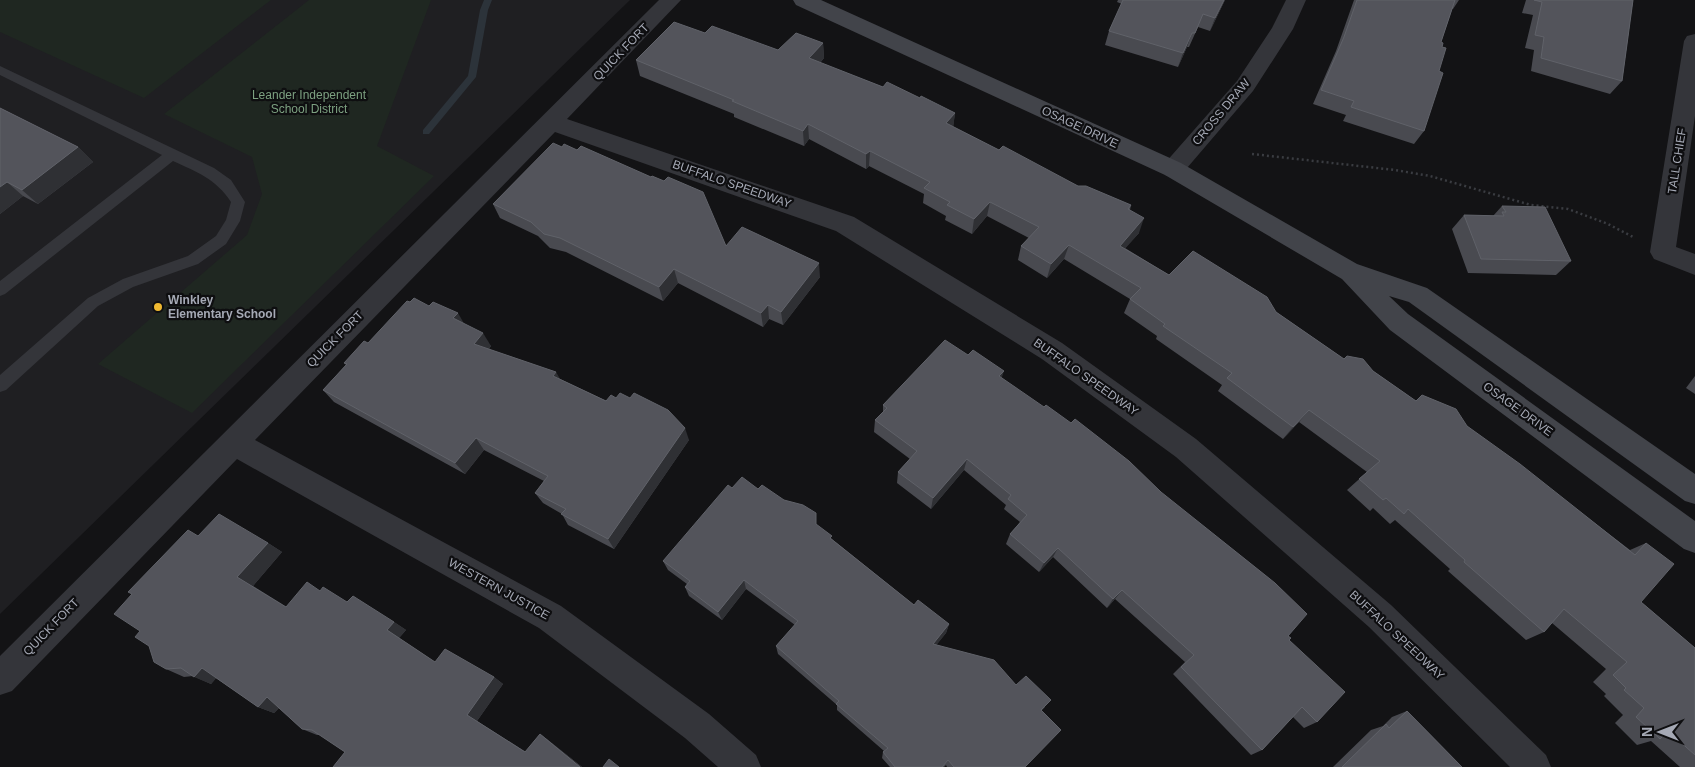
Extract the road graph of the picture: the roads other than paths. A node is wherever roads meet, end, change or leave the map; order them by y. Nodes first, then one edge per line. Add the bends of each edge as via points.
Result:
1 (672, 0) edge
2 (803, 0) edge
3 (1296, 0) edge
4 (1695, 48) edge
5 (0, 70) edge
6 (552, 122) junction
7 (171, 154) junction
8 (1173, 169) junction
9 (1695, 265) edge
10 (1348, 271) junction
11 (0, 290) edge
12 (0, 384) edge
13 (233, 442) junction
14 (1695, 491) edge
15 (1695, 539) edge
16 (0, 679) edge
17 (744, 767) edge
18 (1534, 767) edge

1 - 6 street, QUICK FORT
2 - 8 street, OSAGE DRIVE
3 - 8 street, CROSS DRAW via 1282,29 1245,86
4 - 9 street, TALL CHIEF via 1662,252
5 - 7 lane
6 - 13 street, QUICK FORT
6 - 18 street, BUFFALO SPEEDWAY via 845,224 1052,351 1201,461 1380,616
7 - 11 lane
7 - 12 lane via 226,184 238,202 233,221 221,240 193,260 128,283 93,302
8 - 10 street, OSAGE DRIVE
10 - 14 street, OSAGE DRIVE via 1418,295
10 - 15 street, OSAGE DRIVE via 1399,322
13 - 16 street, QUICK FORT
13 - 17 street, WESTERN JUSTICE via 550,617 697,726

